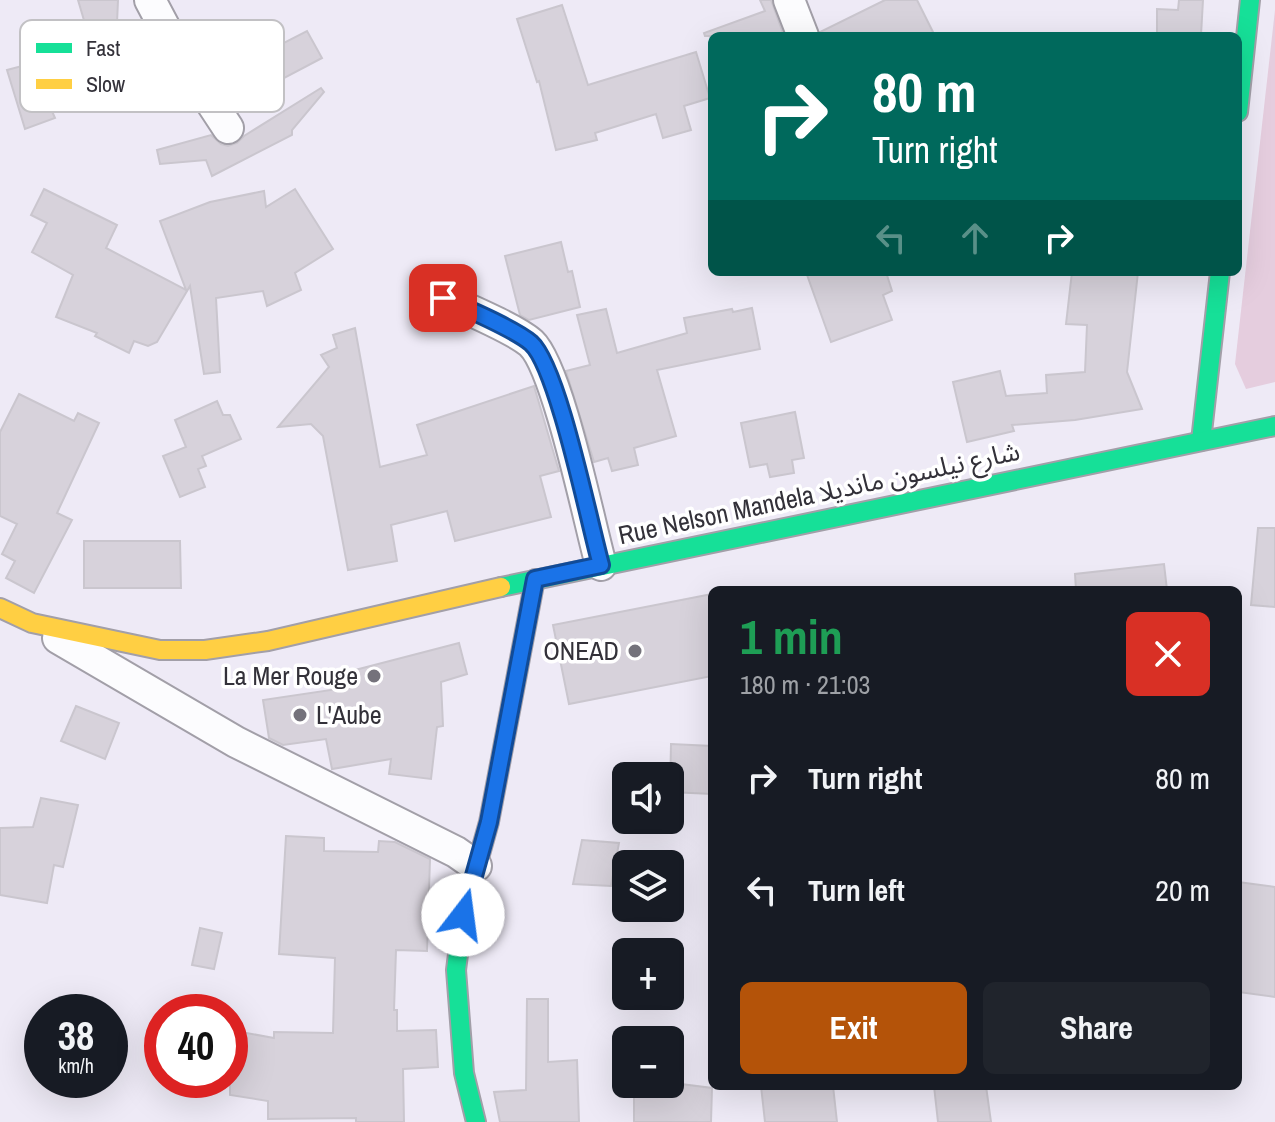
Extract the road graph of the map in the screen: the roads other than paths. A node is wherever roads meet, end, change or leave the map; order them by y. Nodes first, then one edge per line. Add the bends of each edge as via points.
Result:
1 (150, 0) edge
2 (789, 0) edge
3 (1250, 0) edge
4 (161, 20) edge
5 (801, 32) edge
6 (1242, 75) edge
7 (217, 112) edge
8 (228, 128) dead end
9 (1220, 276) edge
10 (443, 298) dead end
11 (1275, 426) edge
12 (1201, 441) junction
13 (601, 565) junction
14 (535, 579) junction
15 (0, 608) edge
16 (32, 623) junction
17 (476, 866) junction
18 (476, 1122) edge

1 - 4 street
2 - 5 street
3 - 6 main road
7 - 8 street
9 - 12 main road
10 - 13 street via 530,342 541,355
11 - 12 main road, Rue Nelson Mandela شارع نيلسون مانديلا
12 - 13 main road, Rue Nelson Mandela شارع نيلسون مانديلا
13 - 14 main road, Rue Nelson Mandela شارع نيلسون مانديلا
14 - 16 main road, Rue Nelson Mandela شارع نيلسون مانديلا via 268,641 205,650 160,650
14 - 17 main road
15 - 16 main road, Rue Nelson Mandela شارع نيلسون مانديلا
16 - 17 street via 236,742
17 - 18 main road via 456,970 464,1073

